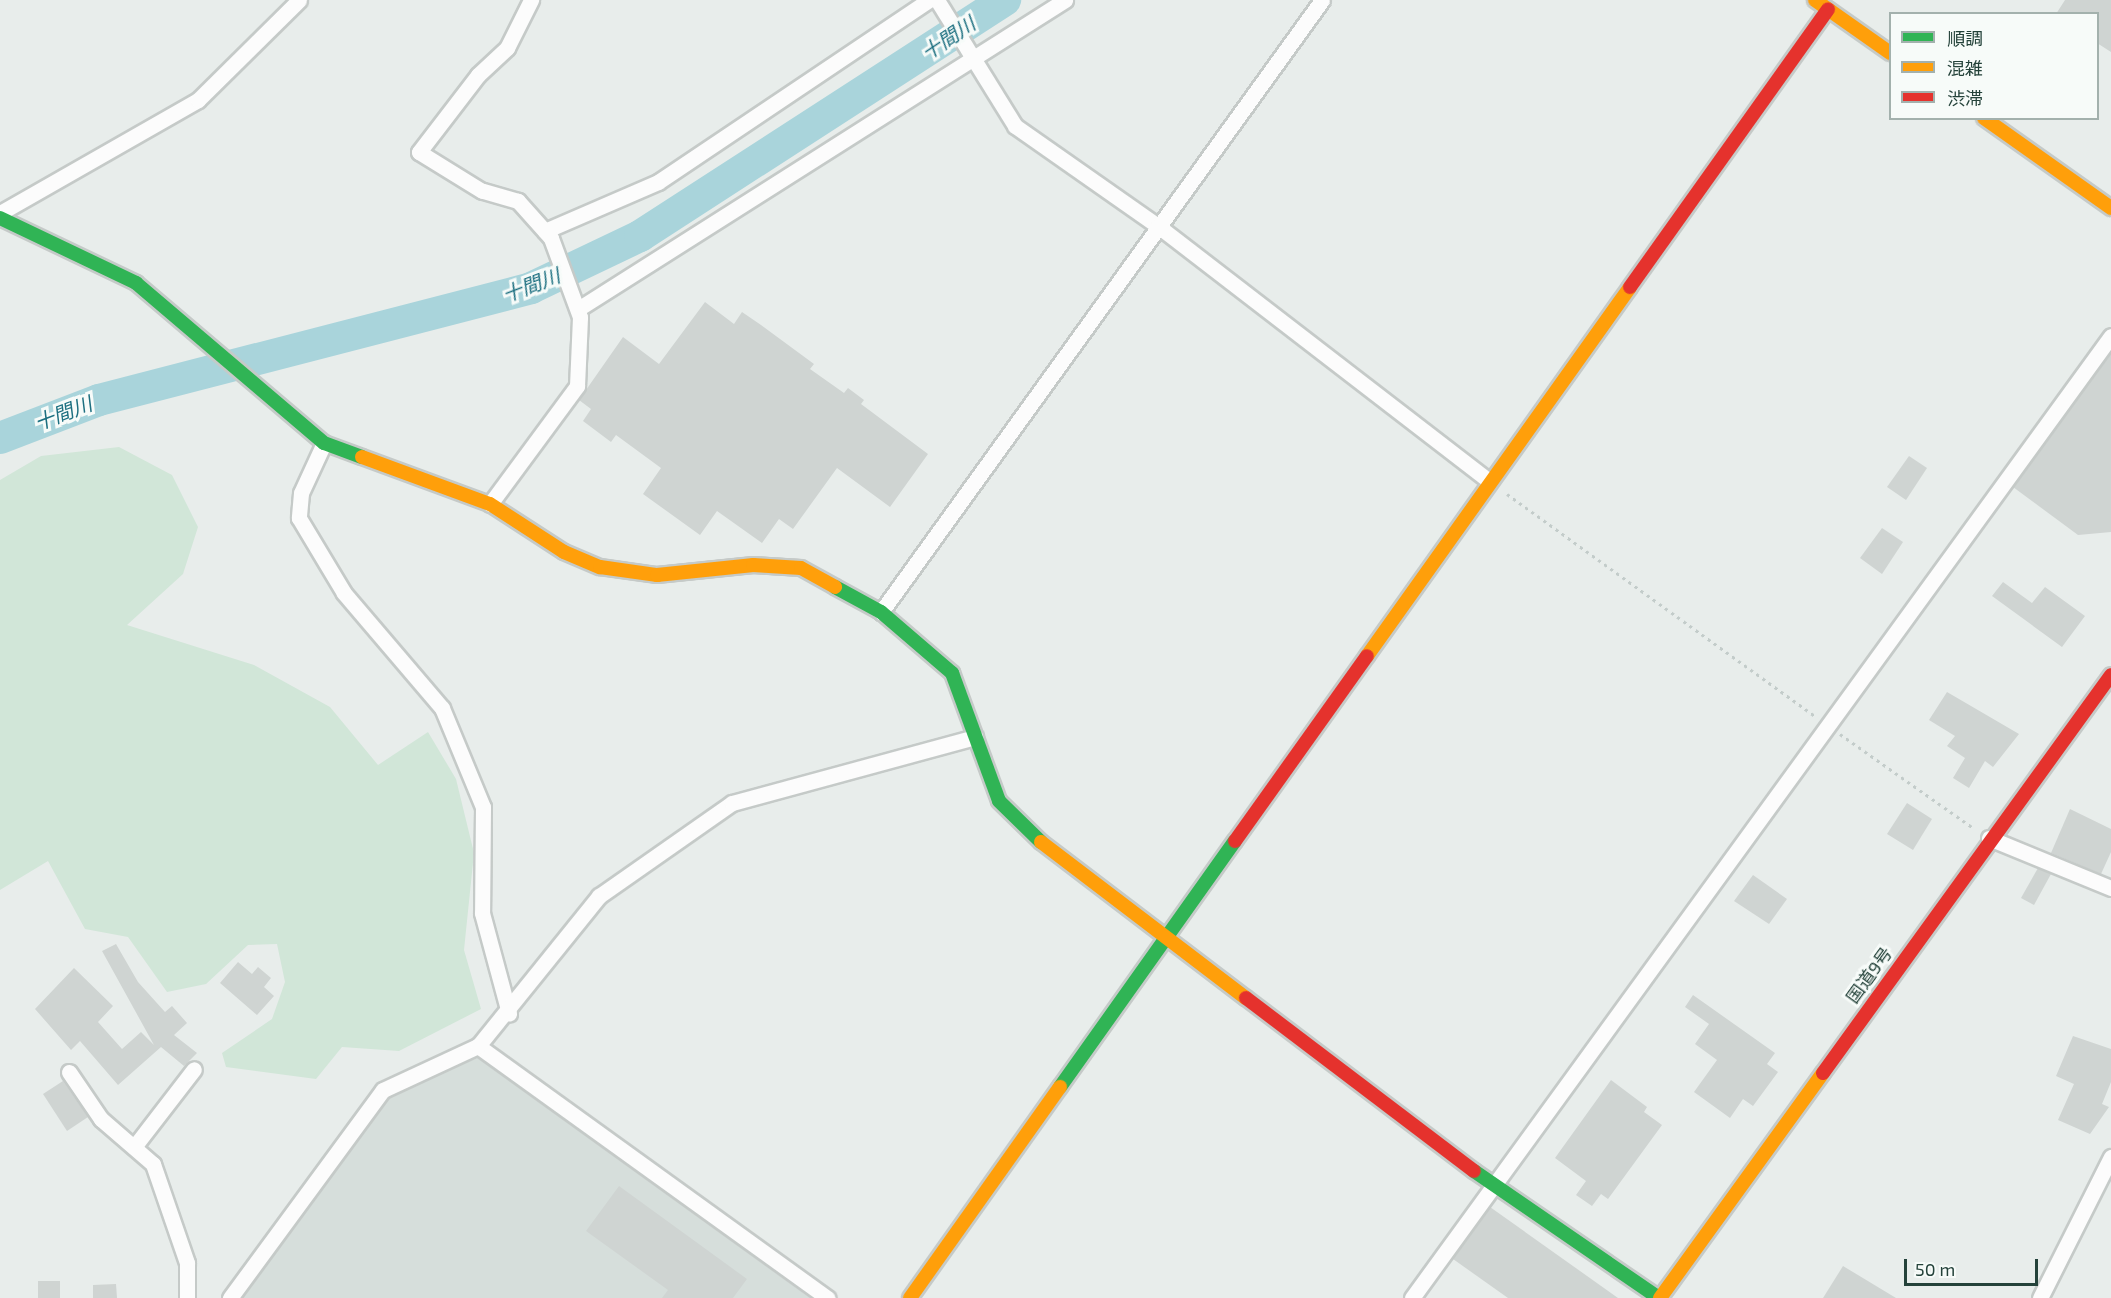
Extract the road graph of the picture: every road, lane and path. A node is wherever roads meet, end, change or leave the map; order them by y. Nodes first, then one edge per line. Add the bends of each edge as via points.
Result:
1 (299, 0) edge
2 (531, 0) edge
3 (1065, 0) edge
4 (1322, 0) edge
5 (1815, 0) edge
6 (936, 2) edge
7 (1831, 5) edge
8 (1889, 52) edge
9 (974, 56) junction
10 (1987, 120) edge
11 (2111, 208) edge
12 (0, 213) edge
13 (0, 218) edge
14 (1158, 226) junction
15 (548, 234) junction
16 (576, 304) junction
17 (2111, 336) edge
18 (324, 443) junction
19 (1488, 480) junction
20 (490, 504) junction
21 (881, 612) junction
22 (2111, 675) edge
23 (1825, 724) junction
24 (975, 737) junction
25 (1988, 838) junction
26 (2111, 888) edge
27 (1171, 938) junction
28 (509, 1013) junction
29 (478, 1046) junction
30 (194, 1069) dead end
31 (69, 1072) dead end
32 (134, 1147) junction
33 (2111, 1157) edge
34 (1492, 1185) junction
35 (187, 1298) edge
36 (230, 1298) edge
37 (828, 1298) edge
38 (910, 1298) edge
39 (1412, 1298) edge
40 (1659, 1298) edge
41 (2040, 1298) edge

1 - 12 street via 198,100
2 - 15 street via 507,48 478,75 419,152 482,191 518,201
3 - 9 street
4 - 14 street
5 - 7 main road
6 - 9 street
6 - 15 street via 658,182
7 - 8 main road
7 - 19 main road
9 - 14 street via 1015,126
9 - 16 street
10 - 11 main road
13 - 18 main road via 136,283 202,335 266,398
14 - 19 street
14 - 21 street
15 - 16 street
16 - 20 street via 577,386
17 - 23 street
18 - 20 main road
18 - 28 street via 301,493 299,518 344,593 442,708 483,807 482,913
19 - 23 path
19 - 27 main road
20 - 21 main road via 564,552 600,567 657,574 753,565 801,568
21 - 24 main road via 952,673
22 - 25 main road, 国道9号
23 - 25 path
23 - 34 street
24 - 27 main road via 999,801 1014,821
24 - 28 street via 732,803 599,896
25 - 26 street
25 - 40 main road, 国道9号
27 - 34 main road
27 - 38 main road
28 - 29 street
29 - 36 street via 383,1090
29 - 37 street
30 - 32 street
31 - 32 street via 101,1119
32 - 35 street via 153,1164 187,1263
33 - 41 street
34 - 39 street
34 - 40 main road

